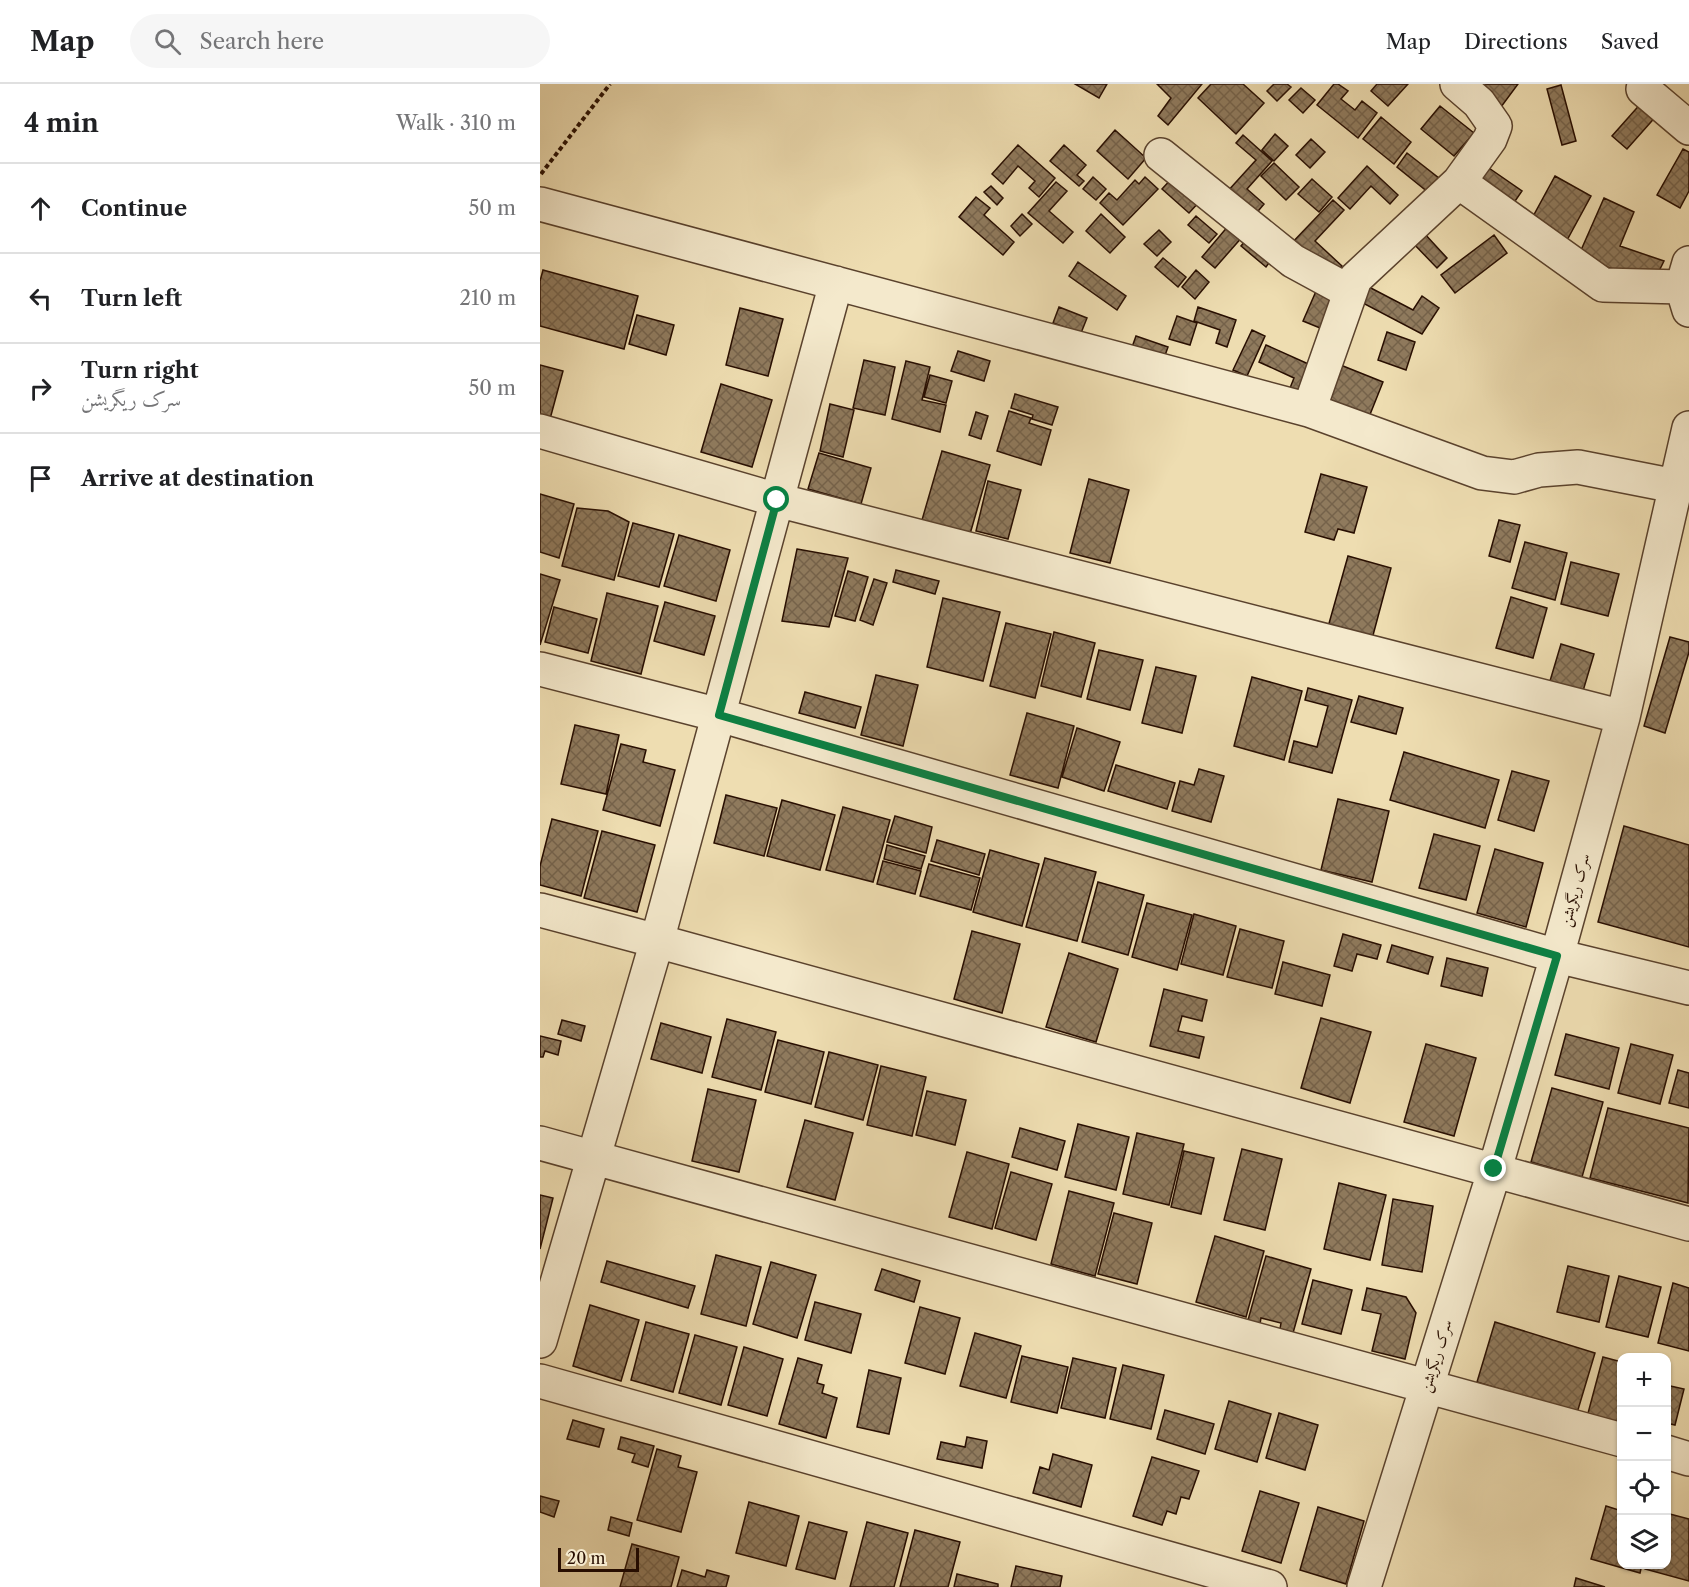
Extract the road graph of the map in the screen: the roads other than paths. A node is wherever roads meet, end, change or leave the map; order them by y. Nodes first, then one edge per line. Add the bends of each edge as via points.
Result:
1 (1456, 84) edge
2 (1643, 89) dead end
3 (1689, 128) edge
4 (1161, 156) dead end
5 (1459, 182) junction
6 (540, 204) edge
7 (836, 283) junction
8 (1687, 287) edge
9 (1350, 292) junction
10 (1309, 410) junction
11 (1689, 428) edge
12 (540, 431) edge
13 (1675, 486) junction
14 (777, 500) junction
15 (540, 669) edge
16 (719, 715) junction
17 (1623, 717) junction
18 (540, 910) edge
19 (657, 940) junction
20 (1557, 956) junction
21 (1689, 988) edge
22 (540, 1143) edge
23 (594, 1158) junction
24 (1494, 1169) junction
25 (1689, 1224) edge
26 (540, 1341) edge
27 (540, 1381) edge
28 (1426, 1386) junction
29 (1617, 1439) edge
30 (1671, 1454) edge
31 (1689, 1459) edge
32 (1270, 1587) edge
33 (1364, 1587) edge

1 - 5 street via 1479,103 1495,126
2 - 3 street
4 - 9 street via 1293,261
5 - 8 street via 1603,285
5 - 9 street via 1355,279
6 - 7 street
7 - 10 street
7 - 14 street
9 - 10 street
10 - 13 street via 1482,473 1514,477 1539,470 1578,467
11 - 13 street, سرک ریگریشن
12 - 14 street
13 - 17 street, سرک ریگریشن
14 - 16 street
14 - 17 street
15 - 16 street
16 - 19 street
16 - 20 street
17 - 20 street, سرک ریگریشن
18 - 19 street
19 - 23 street
19 - 24 street
20 - 21 street
20 - 24 street, سرک ریگریشن
22 - 23 street
23 - 26 street
23 - 28 street
24 - 25 street
24 - 28 street, سرک ریگریشن
27 - 32 street
28 - 29 street
28 - 33 street, سرک ریگریشن
30 - 31 street

